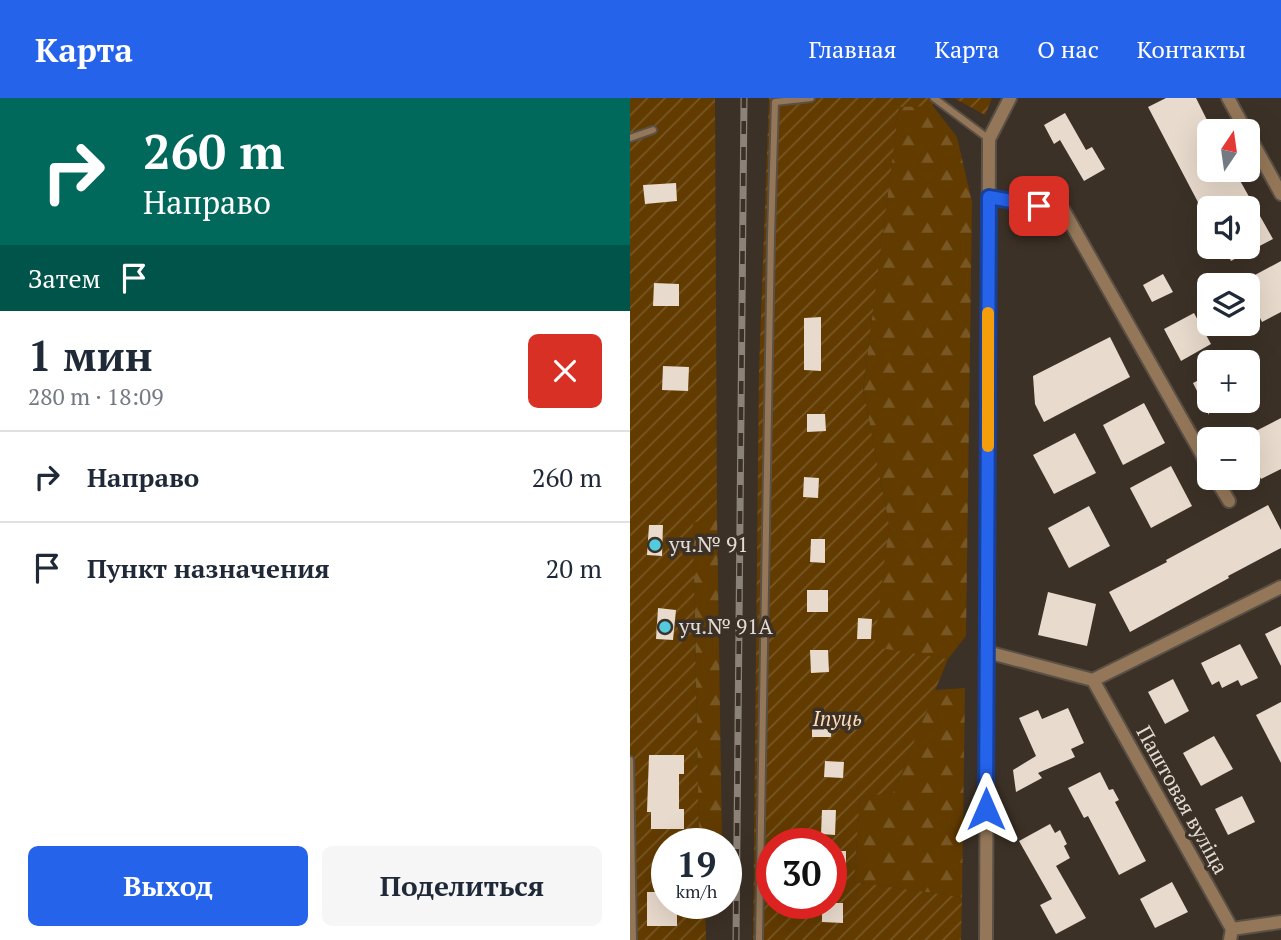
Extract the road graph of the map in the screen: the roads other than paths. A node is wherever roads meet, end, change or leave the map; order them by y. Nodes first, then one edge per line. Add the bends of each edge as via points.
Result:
1 (811, 98) edge
2 (934, 98) edge
3 (1010, 98) edge
4 (1228, 98) edge
5 (1239, 119) edge
6 (653, 130) dead end
7 (630, 138) edge
8 (989, 139) junction
9 (1260, 156) edge
10 (1281, 194) edge
11 (989, 197) junction
12 (1197, 446) edge
13 (1222, 490) edge
14 (1229, 501) dead end
15 (1281, 587) edge
16 (987, 652) junction
17 (1093, 680) junction
18 (630, 760) edge
19 (1281, 922) edge
20 (1231, 934) edge
21 (634, 940) edge
22 (759, 940) edge
23 (986, 940) edge

1 - 22 lane via 775,102
2 - 8 lane
3 - 8 street
4 - 5 street
6 - 7 lane
8 - 11 street
9 - 10 street
11 - 12 street via 1064,211
11 - 16 street
13 - 14 street
15 - 17 street
16 - 17 street
16 - 23 street
17 - 20 street, Паштовая вуліца
18 - 21 lane
19 - 20 street

